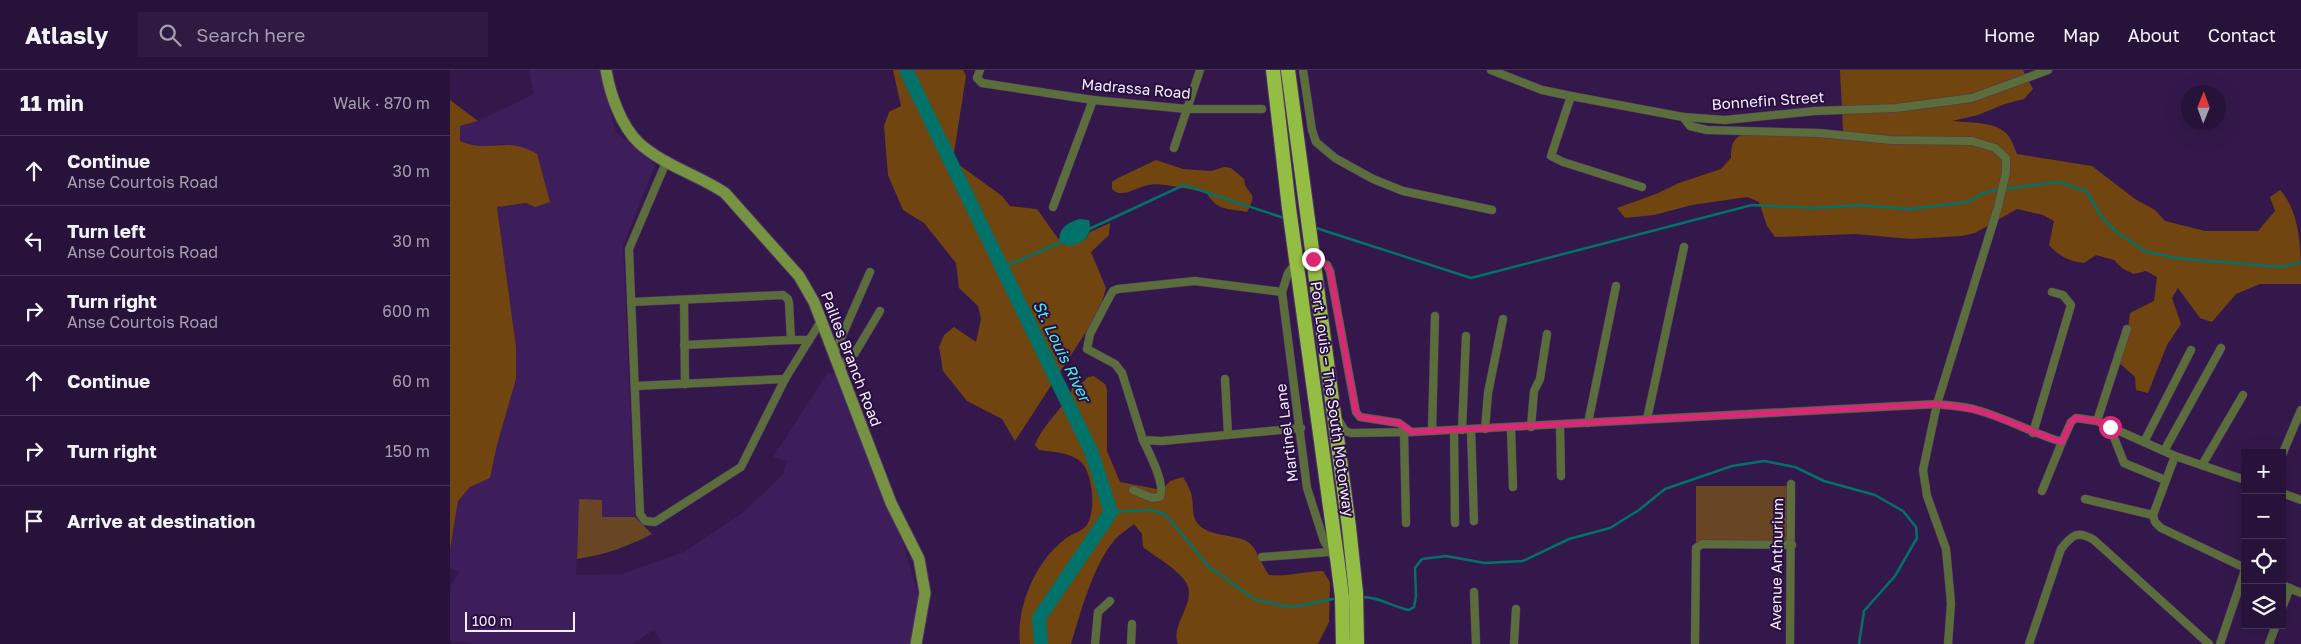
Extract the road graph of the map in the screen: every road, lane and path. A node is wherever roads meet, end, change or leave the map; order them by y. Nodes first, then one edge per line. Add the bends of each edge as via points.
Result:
1 (606, 70) edge
2 (980, 70) edge
3 (1200, 70) edge
4 (1272, 70) edge
5 (1288, 70) edge
6 (1304, 70) edge
7 (1491, 70) edge
8 (2048, 70) edge
9 (1571, 96) junction
10 (1092, 100) junction
11 (1186, 109) junction
12 (1262, 109) dead end
13 (1683, 117) junction
14 (1174, 148) dead end
15 (667, 160) junction
16 (1642, 187) dead end
17 (1053, 207) dead end
18 (1492, 210) dead end
19 (1684, 247) dead end
20 (1312, 252) junction
21 (1297, 262) junction
22 (870, 272) dead end
23 (1616, 286) dead end
24 (1282, 292) junction
25 (2052, 292) dead end
26 (684, 300) junction
27 (631, 302) junction
28 (880, 312) dead end
29 (1436, 316) dead end
30 (1503, 319) dead end
31 (821, 321) junction
32 (2127, 329) dead end
33 (1547, 334) dead end
34 (1466, 336) dead end
35 (791, 340) junction
36 (809, 340) junction
37 (684, 345) junction
38 (2221, 348) dead end
39 (2192, 350) dead end
40 (834, 354) junction
41 (839, 368) junction
42 (785, 379) junction
43 (1225, 379) dead end
44 (685, 384) junction
45 (634, 386) junction
46 (1331, 394) junction
47 (2243, 395) dead end
48 (1937, 404) junction
49 (2301, 410) edge
50 (1647, 419) junction
51 (2097, 421) junction
52 (1588, 424) junction
53 (1560, 425) junction
54 (2298, 425) edge
55 (1531, 427) junction
56 (2110, 427) junction
57 (1301, 428) junction
58 (1511, 428) junction
59 (1485, 429) junction
60 (1454, 430) junction
61 (1467, 430) junction
62 (1432, 431) junction
63 (1408, 432) junction
64 (1351, 433) junction
65 (2033, 433) junction
66 (1228, 435) junction
67 (1143, 440) junction
68 (2062, 442) junction
69 (2144, 442) junction
70 (2285, 449) edge
71 (2164, 451) junction
72 (1339, 455) junction
73 (2174, 456) junction
74 (2202, 465) junction
75 (1561, 476) dead end
76 (2241, 479) edge
77 (2166, 480) junction
78 (1791, 484) dead end
79 (1513, 487) dead end
80 (1132, 490) dead end
81 (2042, 491) dead end
82 (2285, 494) edge
83 (2085, 498) dead end
84 (2301, 500) edge
85 (2153, 516) junction
86 (1474, 520) dead end
87 (1406, 523) dead end
88 (1455, 524) dead end
89 (1792, 545) junction
90 (1329, 552) junction
91 (1262, 557) dead end
92 (2241, 567) edge
93 (1339, 571) junction
94 (2241, 581) edge
95 (2286, 586) edge
96 (1474, 592) dead end
97 (2301, 593) edge
98 (1110, 601) dead end
99 (1516, 609) dead end
100 (1132, 624) dead end
101 (2275, 629) edge
102 (916, 644) edge
103 (1095, 644) edge
104 (1131, 644) edge
105 (1343, 644) edge
106 (1357, 644) edge
107 (1476, 644) edge
108 (1514, 644) edge
109 (1696, 644) edge
110 (1790, 644) edge
111 (1948, 644) edge
112 (2029, 644) edge
113 (2209, 644) edge
114 (2220, 644) edge
115 (2269, 644) edge

1 - 15 main road, Pailles Branch Road via 611,92 630,132 638,142
2 - 10 street, Madrassa Road via 978,81
3 - 11 street
4 - 21 highway, Port Louis – The South Motorway
5 - 20 highway, Port Louis – The South Motorway
6 - 18 street via 1316,142 1335,158 1403,191
7 - 9 street, Bonnefin Street via 1542,90
8 - 13 street, Bonnefin Street via 1972,98 1921,106 1815,111 1725,120
9 - 13 street, Bonnefin Street
9 - 16 street via 1551,156
10 - 11 street, Madrassa Road
10 - 17 street
11 - 12 street, Madrassa Road
11 - 14 street
13 - 48 street via 1690,126 1707,130 1789,131 1891,140 1957,140 1984,143 2003,153 2006,172 1998,207
15 - 27 street via 629,245
15 - 31 main road, Pailles Branch Road via 725,193 799,276
19 - 50 street
20 - 46 highway, Port Louis – The South Motorway
20 - 63 street via 1330,271 1356,412 1360,417 1399,423
21 - 24 street via 1288,273
21 - 93 highway, Port Louis – The South Motorway
22 - 40 street
23 - 52 street
24 - 57 street, Martinel Lane
24 - 67 street via 1195,280 1114,291 1090,334 1088,349 1116,364 1122,373
25 - 65 street via 2063,295 2070,305
26 - 27 street
26 - 35 street via 785,296 789,304
26 - 37 street
27 - 45 street
28 - 41 street via 855,353
29 - 62 street
30 - 59 street via 1488,393
31 - 36 street
31 - 40 main road, Pailles Branch Road
32 - 51 street
33 - 55 street via 1540,379 1534,391
34 - 61 street
35 - 36 street
35 - 37 street
36 - 42 street
37 - 44 street
38 - 71 street
39 - 69 street
40 - 41 main road, Pailles Branch Road
41 - 102 main road, Pailles Branch Road via 891,503 919,559 925,593
42 - 44 street
42 - 45 street via 741,467 655,522 645,520 640,514
43 - 66 street
44 - 45 street
46 - 64 street via 1340,425
46 - 72 highway, Port Louis – The South Motorway
47 - 74 street
48 - 50 street
48 - 65 street via 1975,409
48 - 111 street via 1923,470 1927,496 1946,549 1951,603
49 - 54 street
50 - 52 street
51 - 56 street
51 - 68 street via 2076,418
52 - 53 street
53 - 55 street
53 - 75 street
54 - 70 street
55 - 58 street
56 - 69 street
56 - 77 street via 2124,463
57 - 66 street
57 - 90 street, Martinel Lane via 1307,488
58 - 59 street
58 - 79 street
59 - 61 street
60 - 61 street
60 - 62 street
60 - 88 street
61 - 86 street
62 - 63 street
63 - 64 street
63 - 87 street
64 - 72 street via 1342,439
65 - 68 street
66 - 67 street
67 - 80 street via 1160,480 1162,493 1160,497 1152,498
68 - 81 street
69 - 71 street
71 - 73 street
72 - 106 highway, Port Louis – The South Motorway via 1355,576
73 - 74 street
73 - 77 street
74 - 76 street
77 - 85 street
78 - 89 street, Avenue Anthurium
82 - 84 street
83 - 85 street
85 - 92 street via 2161,528
89 - 109 street via 1702,544 1696,548
89 - 110 street, Avenue Anthurium
90 - 91 street
90 - 93 street, Martinel Lane
93 - 105 highway, Port Louis – The South Motorway
94 - 114 street
95 - 97 street
96 - 107 street
98 - 103 street via 1098,612
99 - 108 street
100 - 104 street
101 - 115 street
112 - 113 street via 2060,549 2075,535 2084,534

